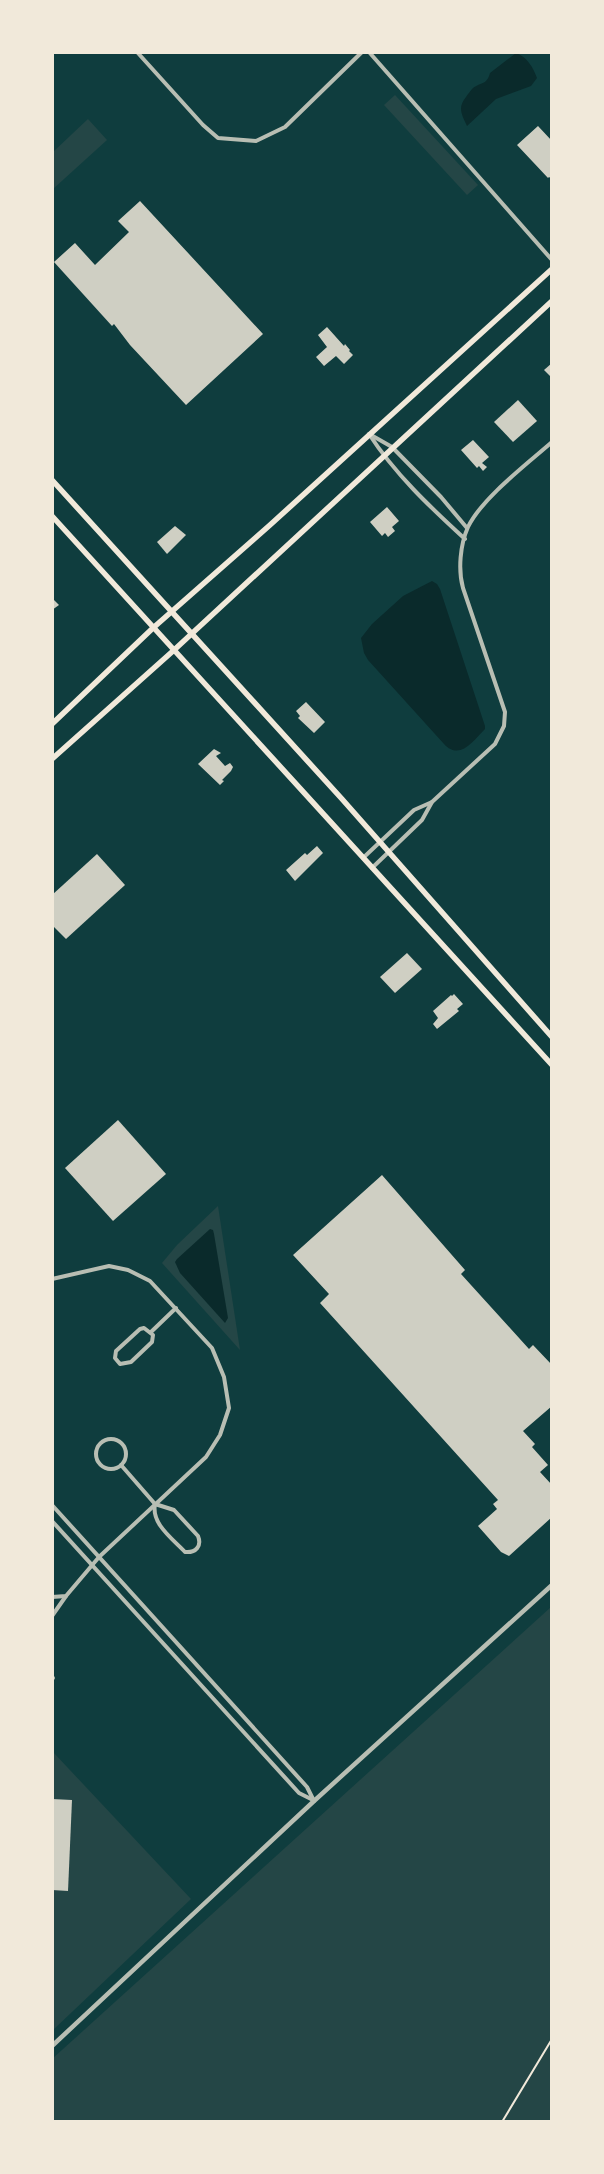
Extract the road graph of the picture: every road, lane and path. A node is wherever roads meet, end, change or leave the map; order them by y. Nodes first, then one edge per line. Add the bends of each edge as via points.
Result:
1 (136, 52) edge
2 (362, 52) edge
3 (369, 52) edge
4 (552, 260) edge
5 (552, 269) edge
6 (552, 301) edge
7 (369, 434) junction
8 (552, 442) edge
9 (392, 447) junction
10 (383, 456) junction
11 (52, 480) edge
12 (52, 516) edge
13 (467, 528) junction
14 (465, 539) junction
15 (172, 612) junction
16 (153, 628) junction
17 (192, 634) junction
18 (173, 651) junction
19 (52, 724) edge
20 (52, 759) edge
21 (432, 802) junction
22 (380, 842) junction
23 (389, 852) junction
24 (363, 859) junction
25 (372, 868) junction
26 (552, 1037) edge
27 (552, 1066) edge
28 (52, 1279) edge
29 (176, 1308) junction
30 (151, 1332) junction
31 (121, 1465) junction
32 (155, 1504) junction
33 (52, 1505) edge
34 (52, 1521) edge
35 (99, 1557) junction
36 (92, 1565) junction
37 (552, 1585) edge
38 (66, 1596) junction
39 (52, 1597) edge
40 (52, 1616) edge
41 (314, 1801) junction
42 (552, 2039) edge
43 (52, 2046) edge
44 (502, 2122) edge

1 - 2 street via 218,138 256,141 286,127
3 - 4 street
5 - 7 main road
6 - 9 main road
7 - 9 street
7 - 10 street
7 - 15 main road
8 - 13 street via 499,489
9 - 10 main road
9 - 13 street
10 - 14 street
10 - 17 main road
11 - 15 main road
12 - 16 main road
13 - 14 street
14 - 21 street via 460,574 503,704 504,726 500,738 489,751
15 - 16 main road
15 - 17 main road
16 - 18 main road
16 - 19 main road
17 - 18 main road
17 - 22 main road
18 - 20 main road
18 - 24 main road
21 - 22 street via 414,810
21 - 23 street via 422,820
22 - 23 main road
22 - 24 street
23 - 25 street
23 - 26 main road
24 - 25 main road
25 - 27 main road
28 - 29 street via 109,1266 128,1270 150,1281
29 - 30 street
29 - 32 street via 212,1348 224,1377 228,1408 220,1436 211,1451
30 - 30 street via 140,1329 118,1348 115,1354 117,1361 124,1365 131,1362 152,1342
31 - 31 street via 126,1455 122,1444 112,1439 101,1443 96,1453 100,1464 110,1469
31 - 32 street
32 - 32 street via 174,1510 198,1536 199,1547 195,1551 186,1552 156,1522
32 - 35 street
33 - 35 street
34 - 36 street
35 - 36 street
35 - 41 street via 307,1786
36 - 38 street
36 - 41 street via 299,1793
37 - 41 street
38 - 39 street
38 - 40 street
41 - 43 street
42 - 44 path

